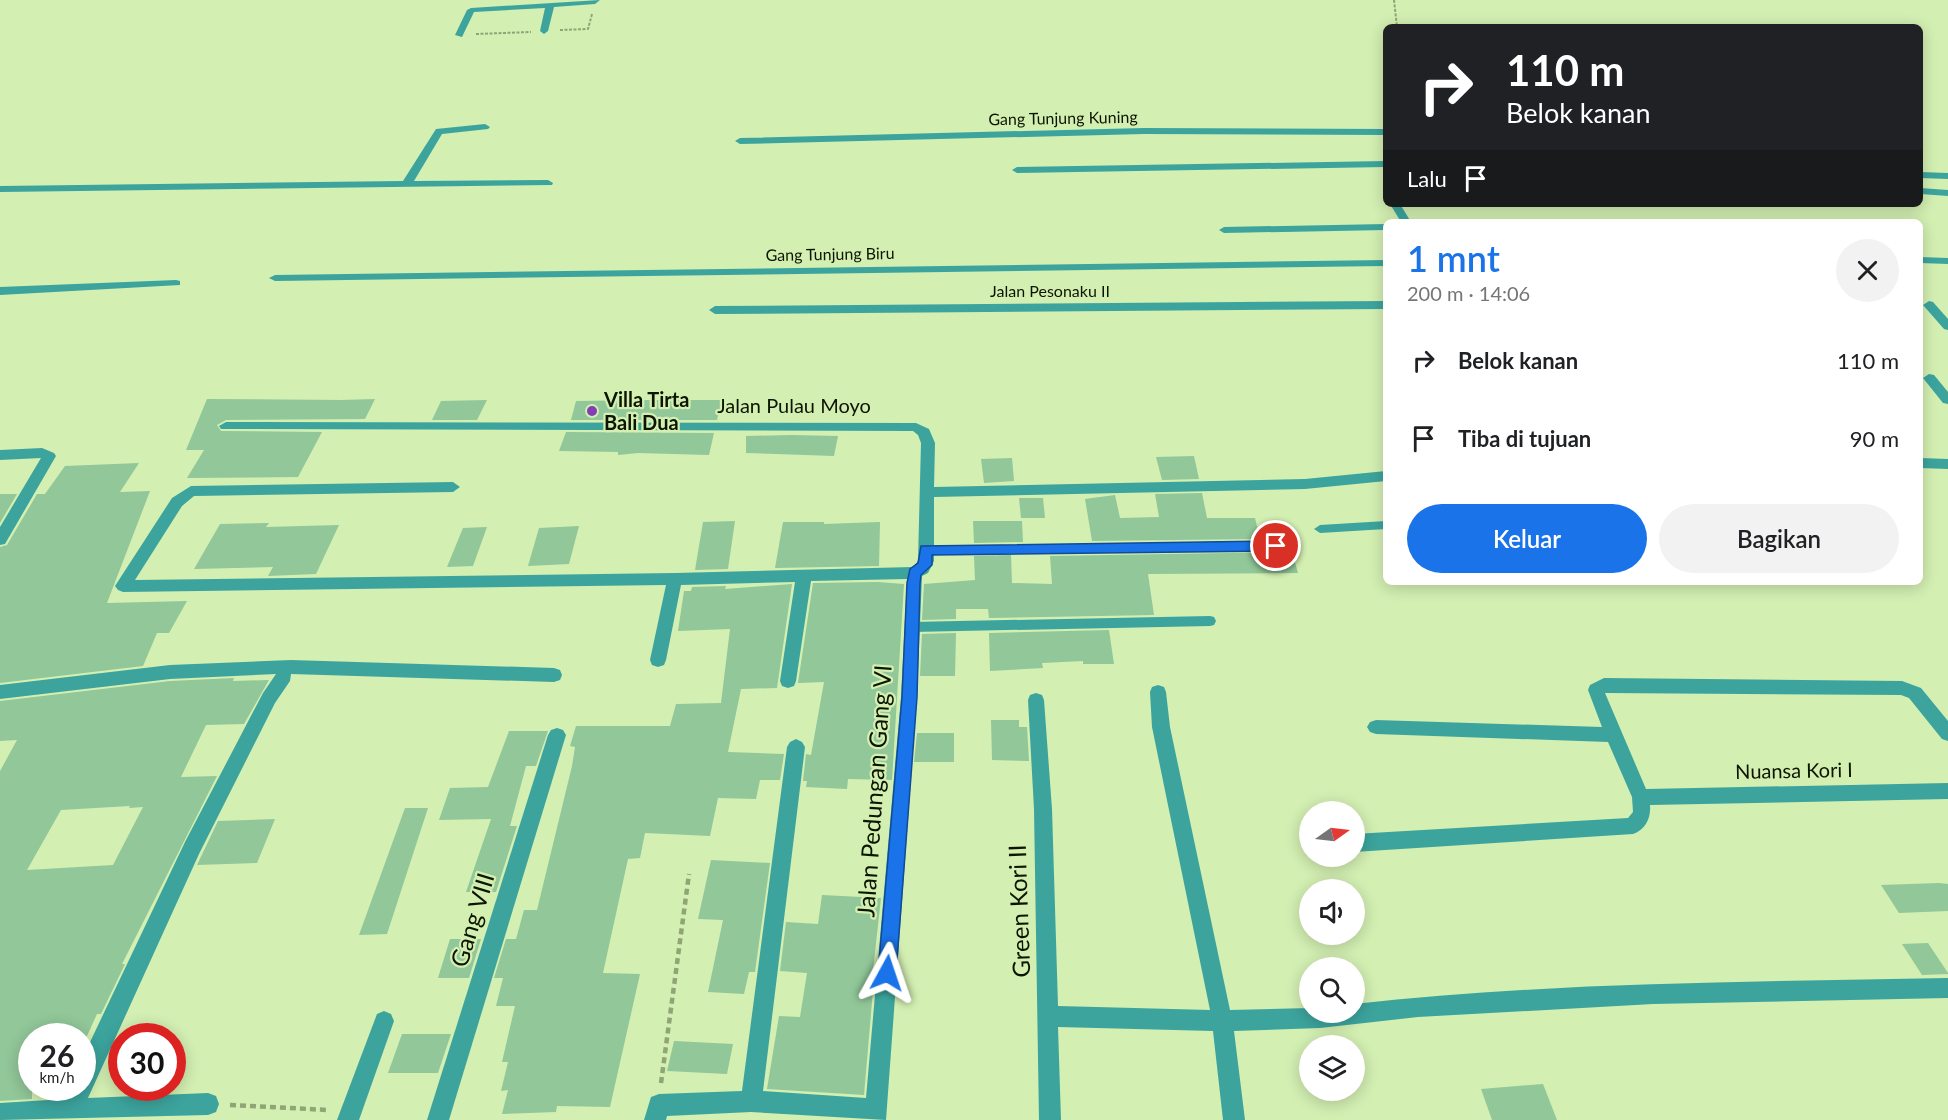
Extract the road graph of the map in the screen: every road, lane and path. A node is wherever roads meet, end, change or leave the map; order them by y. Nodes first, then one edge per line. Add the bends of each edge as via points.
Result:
1 (596, 0) edge
2 (1394, 0) edge
3 (550, 5) junction
4 (1397, 24) edge
5 (544, 31) dead end
6 (459, 35) dead end
7 (485, 128) dead end
8 (1383, 132) edge
9 (740, 141) dead end
10 (1383, 164) edge
11 (1017, 170) dead end
12 (1923, 175) edge
13 (1948, 176) edge
14 (548, 183) dead end
15 (407, 184) junction
16 (0, 189) edge
17 (1923, 192) edge
18 (1948, 193) edge
19 (1383, 227) edge
20 (1224, 230) dead end
21 (1923, 260) edge
22 (1948, 261) edge
23 (1383, 263) edge
24 (275, 278) dead end
25 (176, 283) dead end
26 (0, 291) edge
27 (1383, 305) edge
28 (1929, 305) dead end
29 (715, 310) dead end
30 (1948, 326) edge
31 (1924, 378) edge
32 (1948, 379) edge
33 (1948, 400) edge
34 (226, 426) dead end
35 (0, 455) edge
36 (1923, 463) edge
37 (1948, 464) edge
38 (1383, 476) edge
39 (453, 487) dead end
40 (927, 492) junction
41 (6, 519) edge
42 (1383, 525) edge
43 (1320, 529) dead end
44 (0, 540) edge
45 (1276, 546) dead end
46 (926, 550) junction
47 (915, 573) junction
48 (804, 575) junction
49 (675, 579) junction
50 (1210, 621) dead end
51 (912, 627) junction
52 (658, 660) dead end
53 (554, 675) dead end
54 (284, 676) dead end
55 (788, 681) dead end
56 (0, 692) edge
57 (1158, 692) dead end
58 (1036, 700) dead end
59 (1376, 728) dead end
60 (1948, 734) edge
61 (557, 735) dead end
62 (1614, 735) junction
63 (796, 747) dead end
64 (1948, 791) edge
65 (1641, 797) junction
66 (1365, 842) edge
67 (689, 874) dead end
68 (1948, 988) edge
69 (1049, 1017) junction
70 (384, 1021) dead end
71 (1222, 1021) junction
72 (96, 1056) edge
73 (75, 1101) edge
74 (751, 1101) junction
75 (208, 1104) joint
76 (71, 1109) junction
77 (657, 1112) edge
78 (0, 1114) edge
79 (350, 1115) edge
80 (875, 1115) edge
81 (438, 1120) edge
82 (1050, 1120) edge
83 (1234, 1120) edge

1 - 3 street
2 - 4 path
3 - 5 street
3 - 6 street via 471,10
7 - 15 street via 439,131
8 - 9 street, Gang Tunjung Kuning via 974,134
10 - 11 street
12 - 13 street
14 - 15 street
15 - 16 street
17 - 18 street
19 - 20 street
21 - 22 street
23 - 24 street, Gang Tunjung Biru
25 - 26 street
27 - 29 street, Jalan Pesonaku II
28 - 30 street
31 - 32 street
31 - 33 street
34 - 40 street, Jalan Pulau Moyo via 909,425 920,429 928,439
35 - 41 street via 49,456
36 - 37 street
38 - 40 street via 1305,484
39 - 49 street via 191,491 177,502 123,586
40 - 46 street, Jalan Pulau Moyo
41 - 44 street
42 - 43 lane
45 - 46 lane
46 - 47 street, Jalan Pulau Moyo via 923,569
47 - 48 street
47 - 51 street, Jalan Pedungan Gang VI
48 - 49 street
48 - 55 street
49 - 52 street
50 - 51 lane
51 - 80 street, Jalan Pedungan Gang VI
53 - 56 street via 291,667 170,672
54 - 72 street via 192,848
57 - 71 street via 1161,727
58 - 69 street, Green Kori II
59 - 62 street
60 - 62 street via 1915,693 1902,688 1604,685 1596,690
61 - 81 street, Gang VIII
62 - 65 street
63 - 74 street
64 - 65 street, Nuansa Kori I
65 - 66 street via 1642,815 1633,826
67 - 77 path
68 - 71 street via 1653,994 1418,1007 1320,1018
69 - 71 street
69 - 82 street, Green Kori II
70 - 79 street
71 - 83 street
73 - 76 street
74 - 77 street
74 - 80 street
75 - 76 street
75 - 79 path
76 - 78 street

